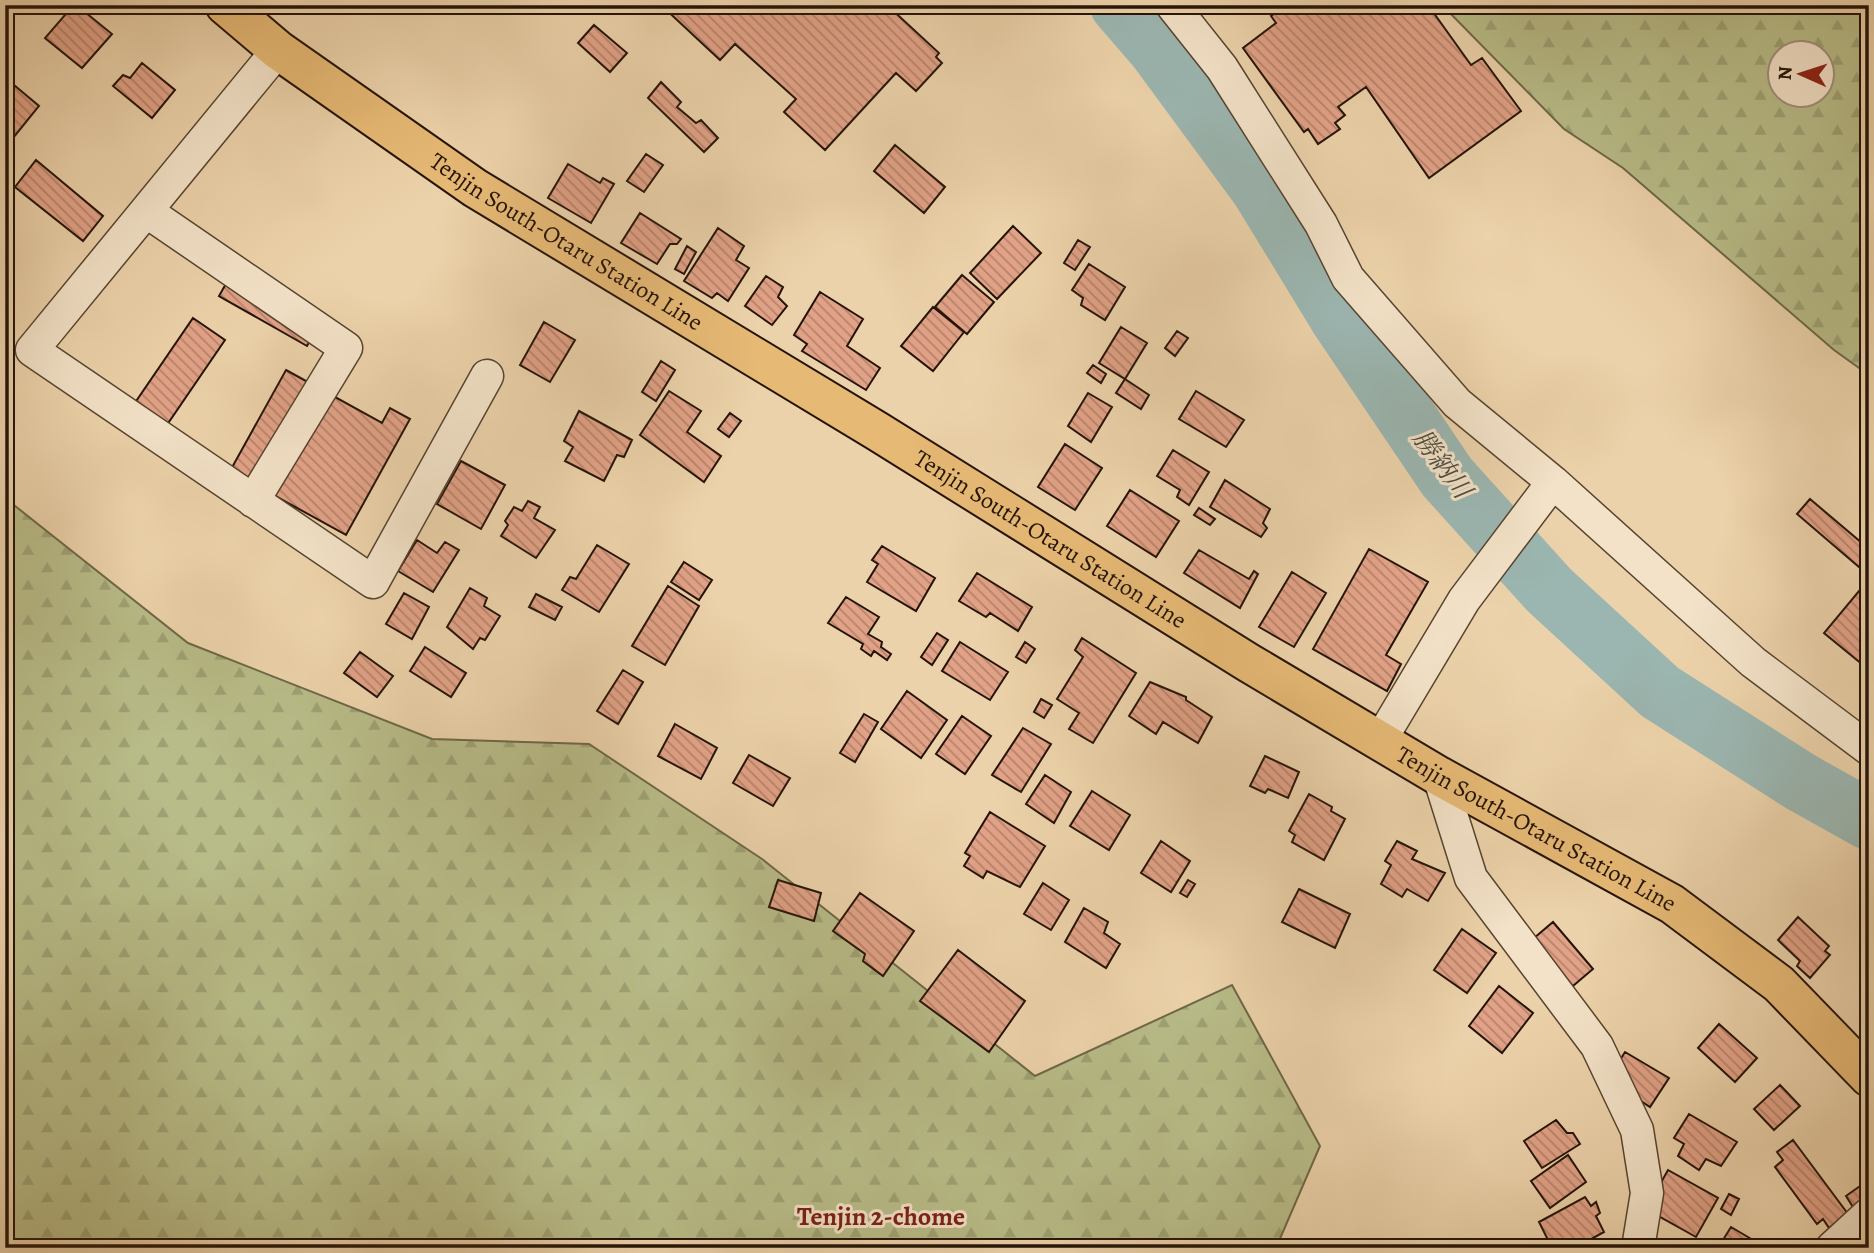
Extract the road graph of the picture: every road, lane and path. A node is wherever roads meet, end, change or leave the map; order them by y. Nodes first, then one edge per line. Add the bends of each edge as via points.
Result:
1 (225, 5) edge
2 (1172, 5) edge
3 (278, 50) junction
4 (146, 211) junction
5 (487, 376) dead end
6 (1553, 482) junction
7 (253, 501) junction
8 (1381, 739) junction
9 (1869, 749) edge
10 (1439, 776) junction
11 (1869, 1077) edge
12 (1869, 1214) edge
13 (1638, 1248) edge
14 (1832, 1248) edge

1 - 3 main road, Tenjin South-Otaru Station Line
2 - 6 street via 1222,68 1321,224 1348,278 1457,403
3 - 4 street
3 - 8 main road, Tenjin South-Otaru Station Line via 475,188 1249,663
4 - 7 street via 346,348
4 - 7 street via 33,351
5 - 7 street via 373,582
6 - 8 street via 1464,600
6 - 9 street via 1753,662
8 - 10 main road, Tenjin South-Otaru Station Line
10 - 11 main road, Tenjin South-Otaru Station Line via 1672,904 1779,984
10 - 13 street via 1471,878 1597,1046 1637,1130 1647,1193
12 - 14 street

